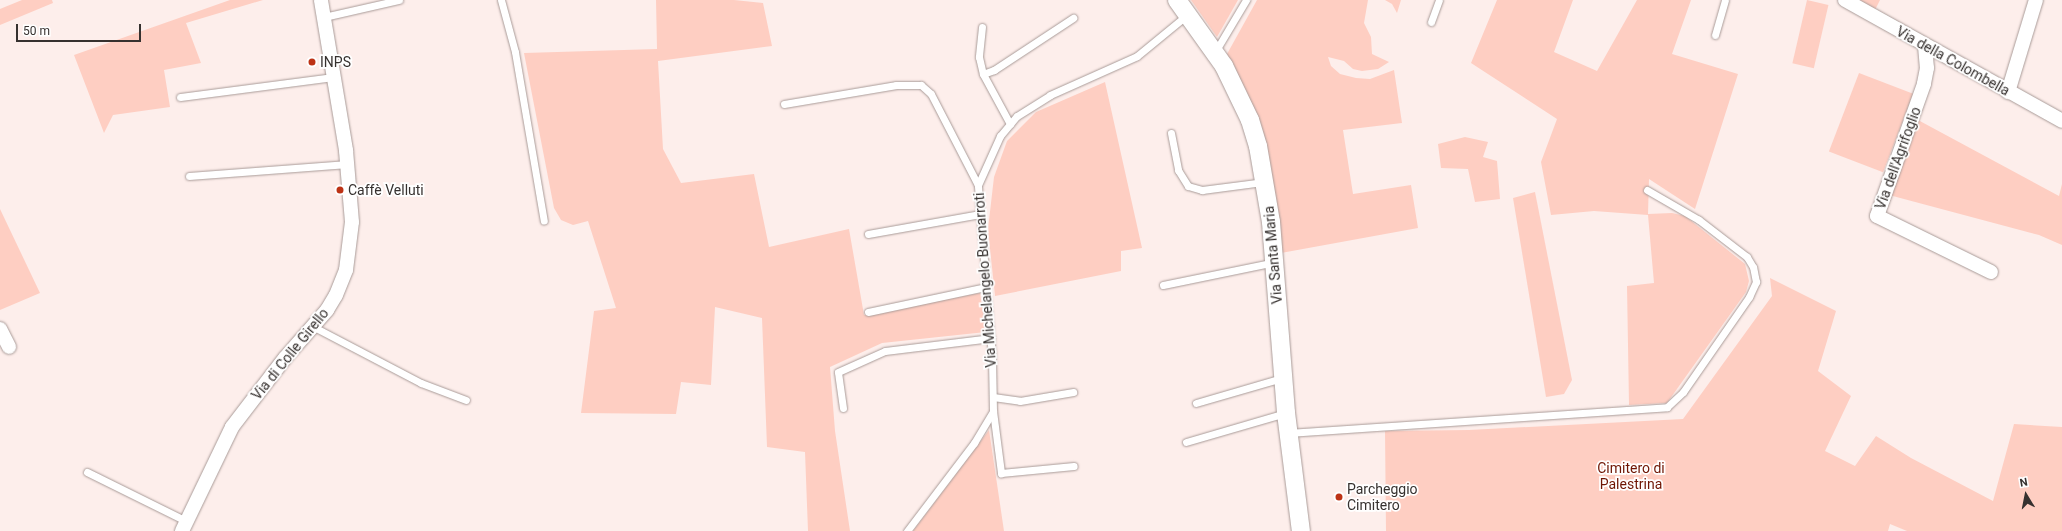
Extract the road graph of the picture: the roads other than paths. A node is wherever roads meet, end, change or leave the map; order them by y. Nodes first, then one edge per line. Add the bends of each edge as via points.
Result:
1 (321, 0) edge
2 (398, 0) edge
3 (501, 0) edge
4 (1177, 0) edge
5 (1246, 0) edge
6 (1439, 0) edge
7 (1725, 0) edge
8 (1845, 0) edge
9 (2036, 0) edge
10 (1188, 15) junction
11 (324, 17) junction
12 (1073, 18) dead end
13 (1431, 22) dead end
14 (982, 27) dead end
15 (1715, 35) dead end
16 (1925, 46) junction
17 (1215, 52) junction
18 (983, 74) junction
19 (334, 77) junction
20 (2008, 92) junction
21 (180, 97) dead end
22 (784, 104) dead end
23 (2062, 121) edge
24 (1010, 124) junction
25 (1171, 133) dead end
26 (348, 164) junction
27 (189, 176) dead end
28 (1265, 182) junction
29 (978, 185) junction
30 (1647, 190) dead end
31 (980, 214) junction
32 (544, 221) dead end
33 (868, 234) dead end
34 (1275, 262) junction
35 (1991, 272) dead end
36 (1163, 285) dead end
37 (986, 287) junction
38 (868, 312) dead end
39 (312, 326) junction
40 (0, 329) edge
41 (991, 338) junction
42 (9, 347) dead end
43 (1283, 378) junction
44 (1073, 392) dead end
45 (993, 397) junction
46 (466, 400) dead end
47 (1196, 403) dead end
48 (843, 408) dead end
49 (993, 411) junction
50 (1286, 413) junction
51 (1288, 432) junction
52 (1186, 442) dead end
53 (1074, 466) dead end
54 (87, 472) dead end
55 (184, 526) edge
56 (907, 531) edge
57 (1301, 531) edge

1 - 11 street, Via di Colle Girello
2 - 11 lane
3 - 32 lane via 515,52
4 - 10 street, Via Santa Maria
5 - 17 lane
6 - 13 lane
7 - 15 lane
8 - 16 street, Via della Colombella
9 - 20 street
10 - 17 street, Via Santa Maria
10 - 24 lane, Via Michelangelo Buonarroti via 1137,56 1050,95 1017,116
11 - 19 street, Via di Colle Girello
12 - 18 lane via 994,70
14 - 18 lane via 979,56
16 - 20 street, Via della Colombella
16 - 35 street, Via dell'Agrifoglio via 1927,68 1924,84 1876,216
17 - 28 street, Via Santa Maria via 1253,128
18 - 24 lane
19 - 21 lane
19 - 26 street, Via di Colle Girello
20 - 23 street, Via della Colombella
22 - 29 lane via 896,85 921,85 931,94
24 - 29 lane, Via Michelangelo Buonarroti via 1000,136
25 - 28 lane via 1178,170 1188,186 1202,190
26 - 27 lane
26 - 39 street, Via di Colle Girello via 352,222 348,261 336,295
28 - 34 street, Via Santa Maria
29 - 31 lane, Via Michelangelo Buonarroti
30 - 51 lane via 1699,220 1746,257 1753,267 1756,282 1683,392 1667,407
31 - 33 lane
31 - 37 lane, Via Michelangelo Buonarroti
34 - 36 lane
34 - 43 street, Via Santa Maria
37 - 38 lane
37 - 41 lane, Via Michelangelo Buonarroti
39 - 46 lane via 421,382
39 - 55 street, Via di Colle Girello via 232,427
40 - 42 street
41 - 45 lane, Via Michelangelo Buonarroti
41 - 48 lane via 885,351 838,372
43 - 47 lane
43 - 50 street, Via Santa Maria
44 - 45 lane via 1020,401
45 - 49 lane, Via Michelangelo Buonarroti
49 - 53 lane, Via Michelangelo Buonarroti via 1002,473
49 - 56 lane via 974,443
50 - 51 street, Via Santa Maria
50 - 52 lane
51 - 57 street, Via Santa Maria
54 - 55 lane

